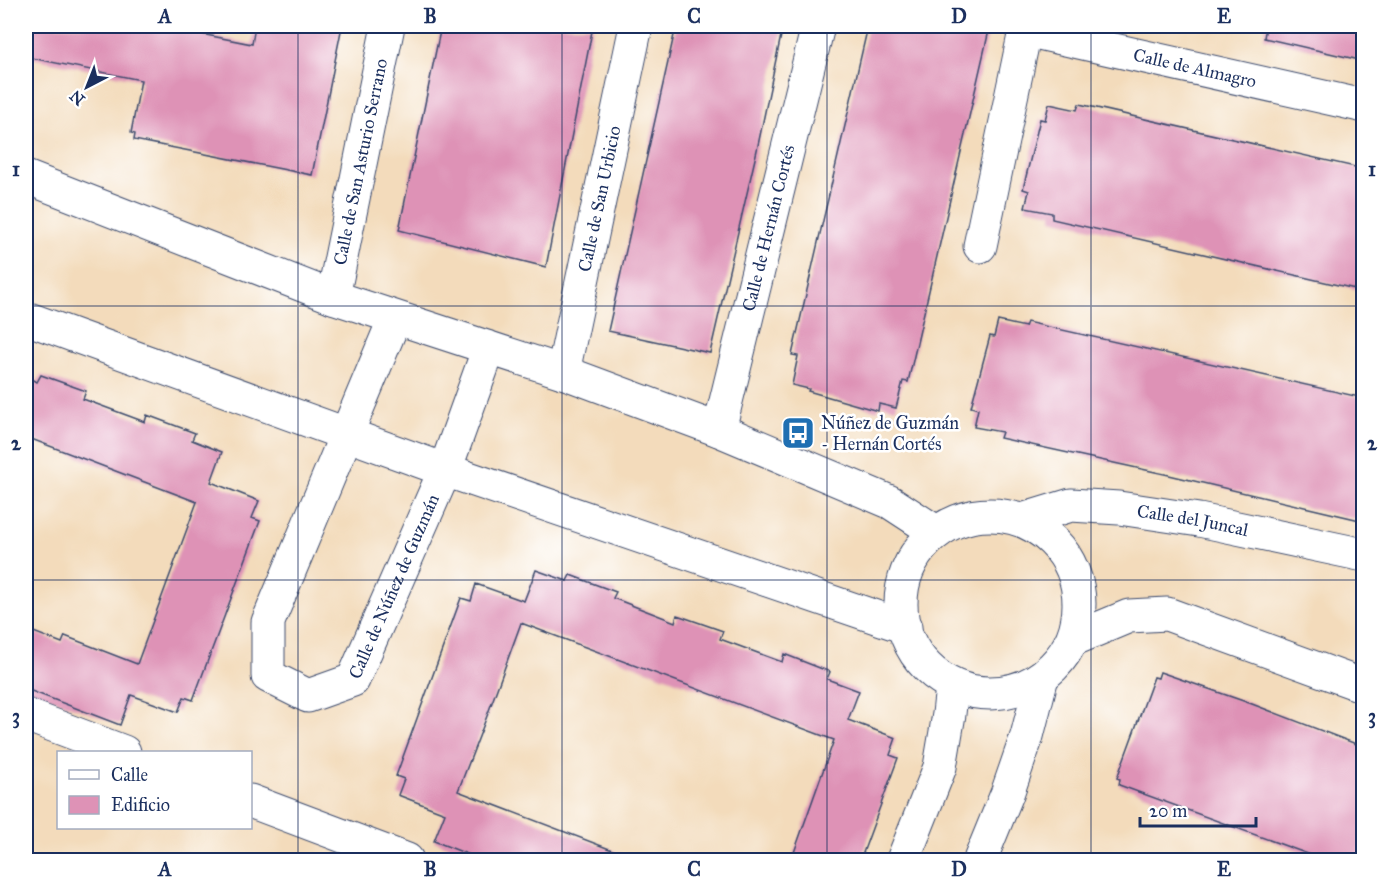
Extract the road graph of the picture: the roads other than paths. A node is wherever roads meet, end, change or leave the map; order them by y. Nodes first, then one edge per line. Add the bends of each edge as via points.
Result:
1 (388, 26) edge
2 (636, 26) edge
3 (818, 26) edge
4 (1025, 28) edge
5 (1364, 106) edge
6 (26, 177) edge
7 (980, 246) dead end
8 (333, 297) junction
9 (26, 318) edge
10 (395, 318) junction
11 (489, 348) junction
12 (562, 372) junction
13 (719, 430) junction
14 (347, 434) junction
15 (445, 470) junction
16 (1022, 520) junction
17 (936, 532) junction
18 (1364, 555) edge
19 (905, 627) junction
20 (1074, 639) junction
21 (1042, 677) junction
22 (952, 686) junction
23 (1364, 686) edge
24 (26, 715) edge
25 (119, 751) edge
26 (252, 802) edge
27 (407, 861) edge
28 (903, 861) edge
29 (980, 861) edge

1 - 8 street, Calle de San Asturio Serrano
2 - 12 street, Calle de San Urbicio
3 - 13 street, Calle de Hernán Cortés
4 - 5 street, Calle de Almagro
4 - 7 street
6 - 8 street
8 - 10 street
9 - 14 street, Calle de Núñez de Guzmán
10 - 11 street
10 - 14 street, Calle de Núñez de Guzmán
11 - 12 street
11 - 15 street, Calle de Núñez de Guzmán
12 - 13 street
13 - 17 street via 890,502
14 - 15 street, Calle de Núñez de Guzmán
14 - 15 street, Calle de Núñez de Guzmán via 268,622 268,676 308,696 353,680
15 - 19 street, Calle de Núñez de Guzmán
16 - 17 street via 994,514 963,518
16 - 18 street, Calle del Juncal via 1071,505 1119,508 1199,520
16 - 20 street via 1047,534 1066,556 1078,582 1080,611
17 - 19 street via 915,554 903,582 900,613
19 - 22 street via 909,643 927,668
20 - 21 street via 1058,664
20 - 23 street via 1129,616 1167,614
21 - 22 street via 1009,692 980,693
21 - 29 street via 1027,736
22 - 28 street via 940,767
24 - 25 street
26 - 27 street

